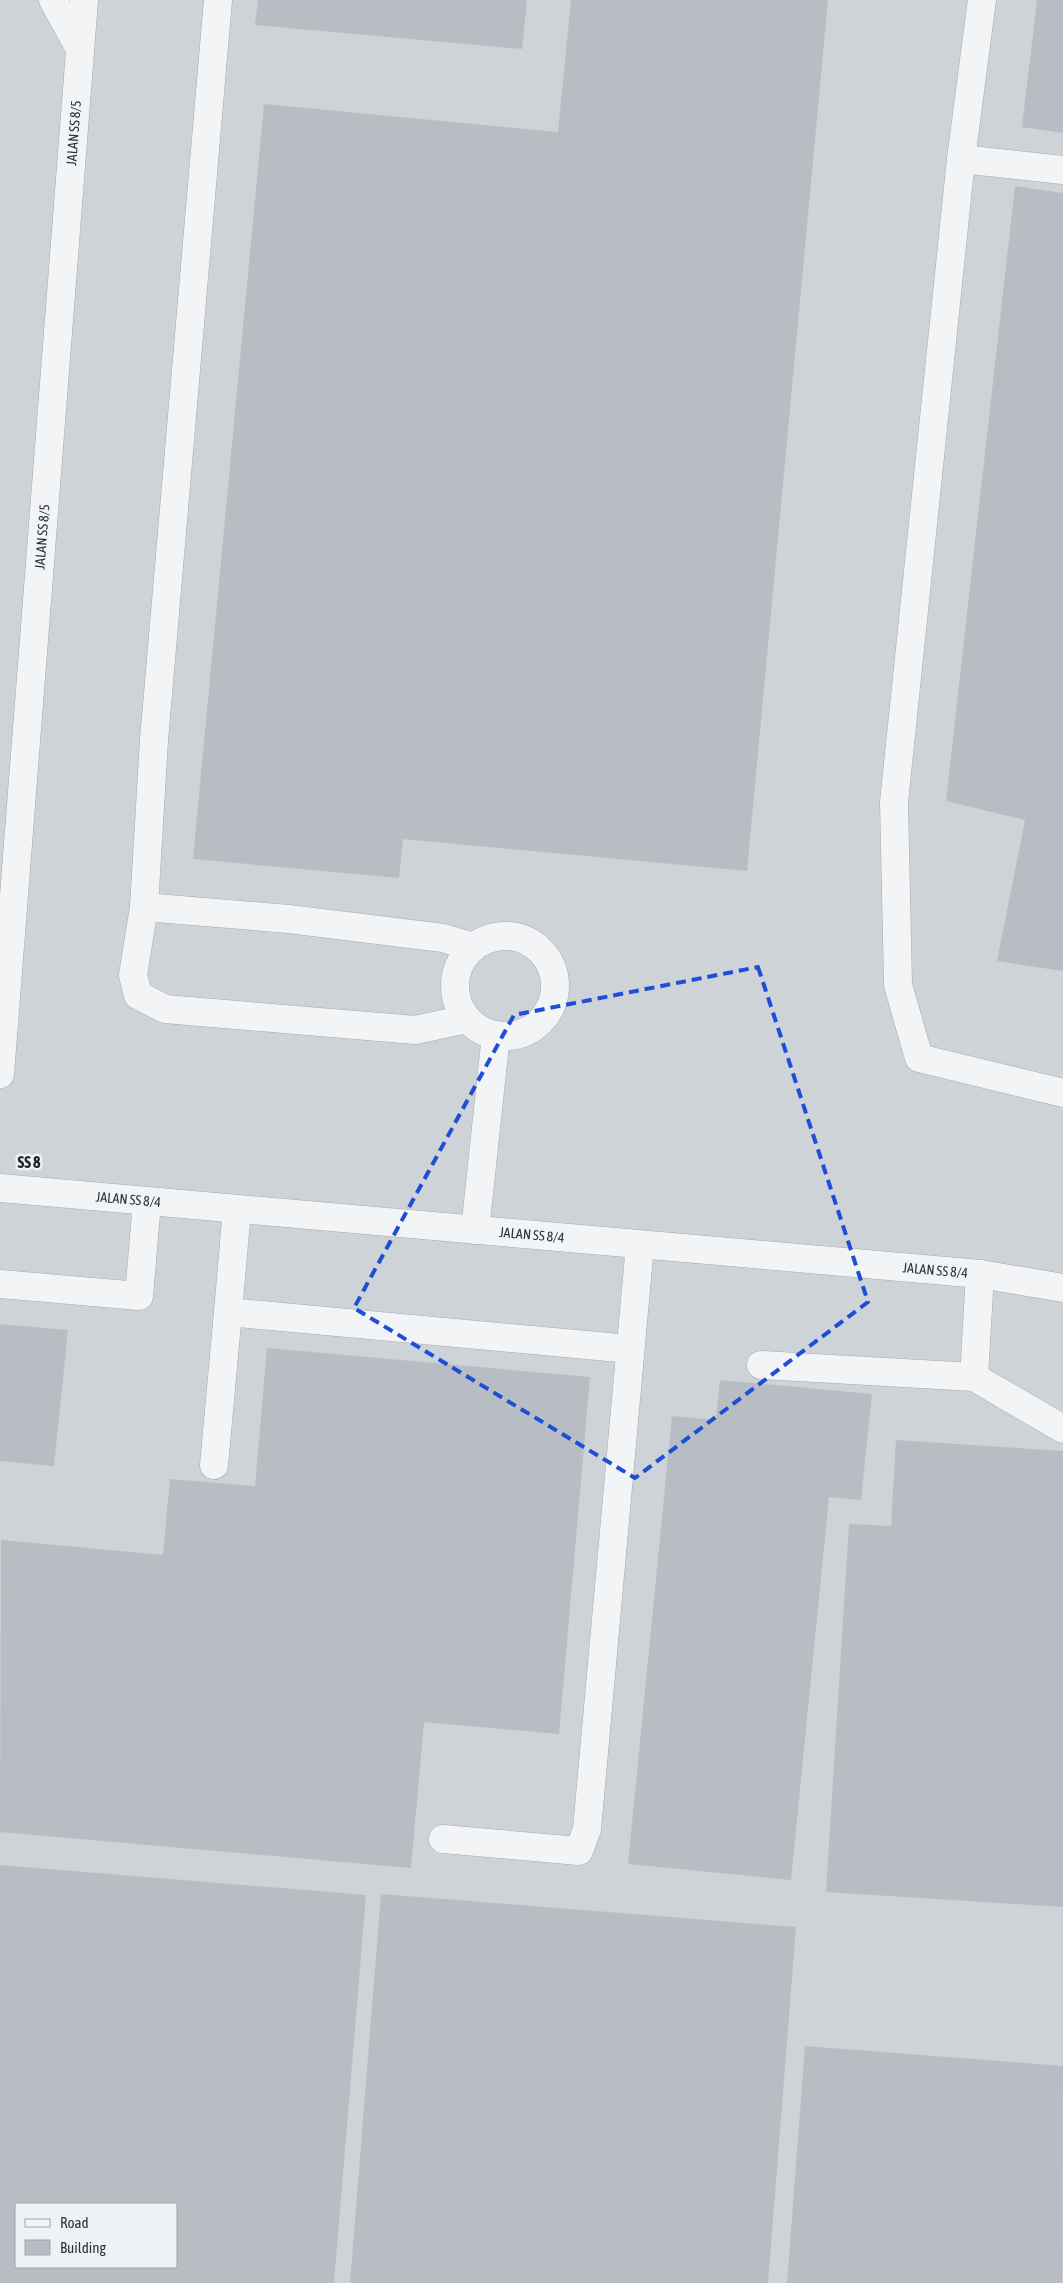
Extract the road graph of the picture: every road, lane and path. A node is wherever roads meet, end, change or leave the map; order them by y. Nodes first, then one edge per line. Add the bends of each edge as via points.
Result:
1 (53, 0) edge
2 (84, 0) edge
3 (218, 0) edge
4 (982, 0) edge
5 (80, 49) junction
6 (961, 159) junction
7 (1063, 170) edge
8 (144, 907) junction
9 (473, 947) junction
10 (467, 1019) junction
11 (496, 1035) junction
12 (0, 1074) edge
13 (1063, 1093) edge
14 (0, 1188) edge
15 (147, 1202) junction
16 (237, 1209) junction
17 (475, 1230) junction
18 (640, 1245) junction
19 (980, 1274) junction
20 (0, 1284) edge
21 (1063, 1288) edge
22 (228, 1312) junction
23 (630, 1349) junction
24 (762, 1365) dead end
25 (974, 1376) junction
26 (1063, 1429) edge
27 (214, 1465) dead end
28 (443, 1839) dead end

1 - 5 street
2 - 5 street, JALAN SS 8/5
3 - 8 street via 154,740
4 - 6 street
5 - 12 street, JALAN SS 8/5
6 - 7 street
6 - 13 street via 894,802 898,985 919,1058
8 - 9 street via 308,921 443,938
8 - 10 street via 133,975 138,995 165,1009 415,1030
9 - 10 street via 460,962 455,981 457,1002
9 - 11 street via 491,937 501,936 530,942 546,955 554,973 555,993 542,1020 535,1027 516,1035
10 - 11 street via 478,1028
11 - 17 street
14 - 15 street, JALAN SS 8/4
15 - 16 street, JALAN SS 8/4
15 - 20 street via 139,1296
16 - 17 street, JALAN SS 8/4
16 - 22 street
17 - 18 street, JALAN SS 8/4
18 - 19 street, JALAN SS 8/4
18 - 23 street
19 - 21 street, JALAN SS 8/4
19 - 25 street
22 - 23 street
22 - 27 street
23 - 28 street via 586,1829 579,1851
24 - 25 street
25 - 26 street

